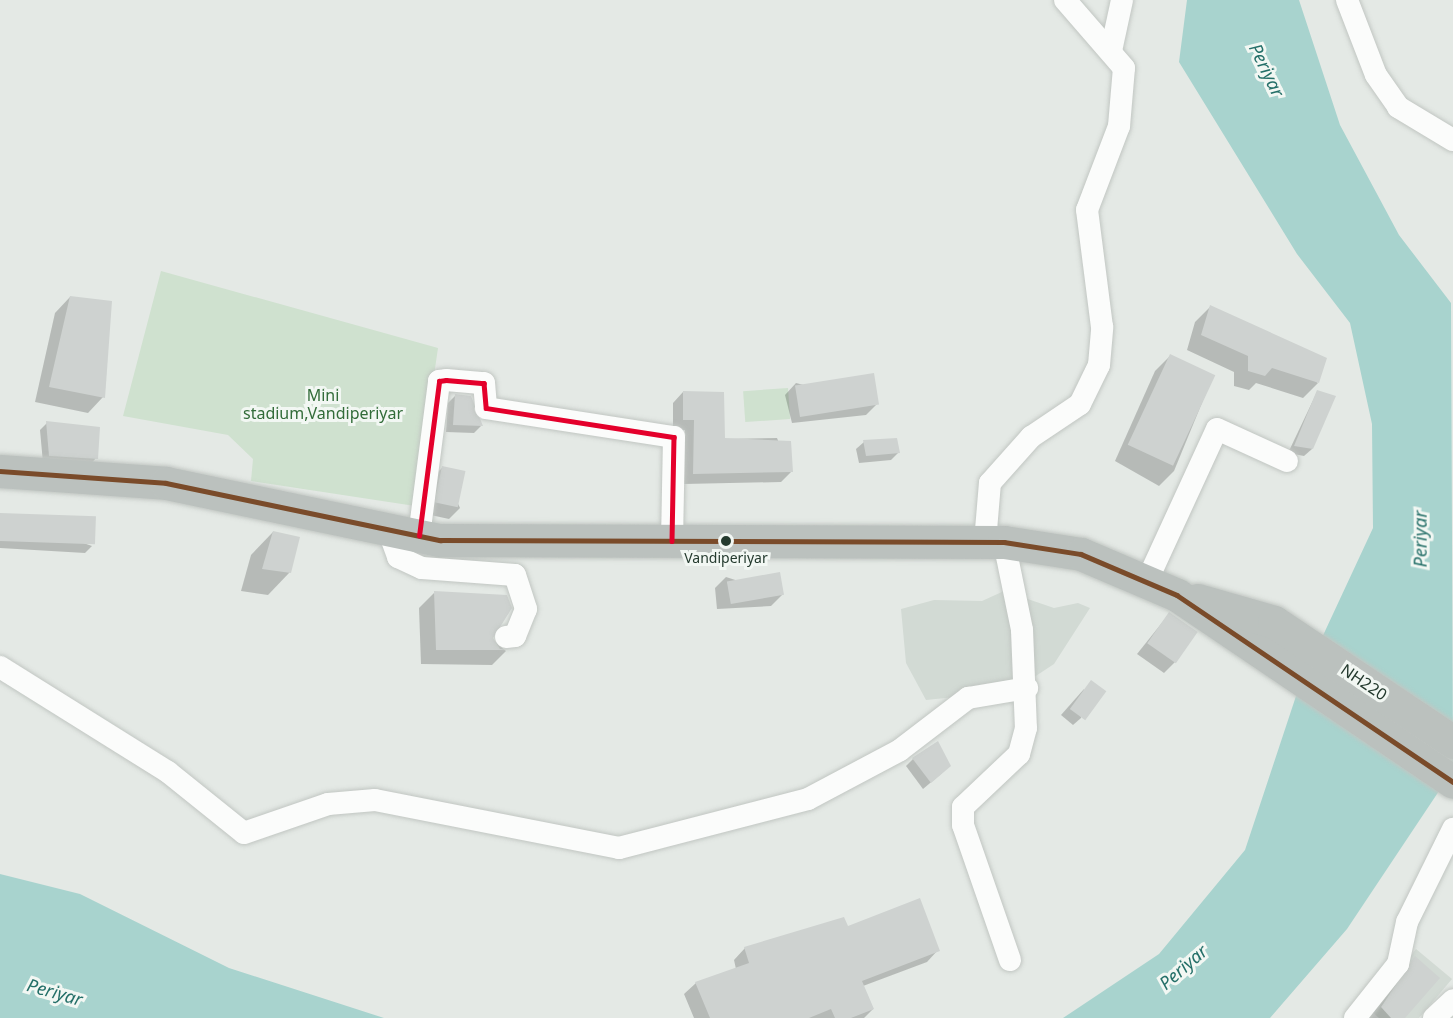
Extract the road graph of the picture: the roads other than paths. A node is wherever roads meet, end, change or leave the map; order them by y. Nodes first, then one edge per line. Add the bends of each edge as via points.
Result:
1 (1065, 0) edge
2 (1122, 0) edge
3 (1347, 0) edge
4 (1111, 51) junction
5 (1453, 140) edge
6 (1287, 461) dead end
7 (0, 471) edge
8 (388, 529) junction
9 (419, 536) junction
10 (689, 539) junction
11 (995, 542) junction
12 (1148, 581) junction
13 (1177, 595) junction
14 (506, 637) dead end
15 (0, 667) edge
16 (1028, 688) junction
17 (1453, 742) edge
18 (1453, 782) edge
19 (1453, 829) edge
20 (1010, 960) dead end
21 (1453, 1000) edge
22 (1355, 1018) edge
23 (1434, 1018) edge

1 - 4 street
2 - 4 street
3 - 5 street via 1376,75 1398,107
4 - 11 street via 1124,68 1119,126 1087,210 1102,327 1100,364 1080,404 1031,436 990,483
6 - 12 street via 1217,429
7 - 8 highway via 166,483
8 - 9 highway
8 - 14 street via 398,557 422,568 515,575 526,609 515,636
9 - 10 highway
9 - 10 street via 439,381 446,380 484,383 486,408 674,437
10 - 11 highway
11 - 12 highway via 1081,554
11 - 16 street
12 - 13 highway
13 - 17 highway, NH220 via 1274,622
13 - 18 highway, NH220
15 - 16 street via 168,772 244,833 328,804 375,800 619,848 808,799 900,750 968,698
16 - 20 street via 1019,754 963,807 963,825
19 - 22 street via 1407,922 1398,964
21 - 23 street

